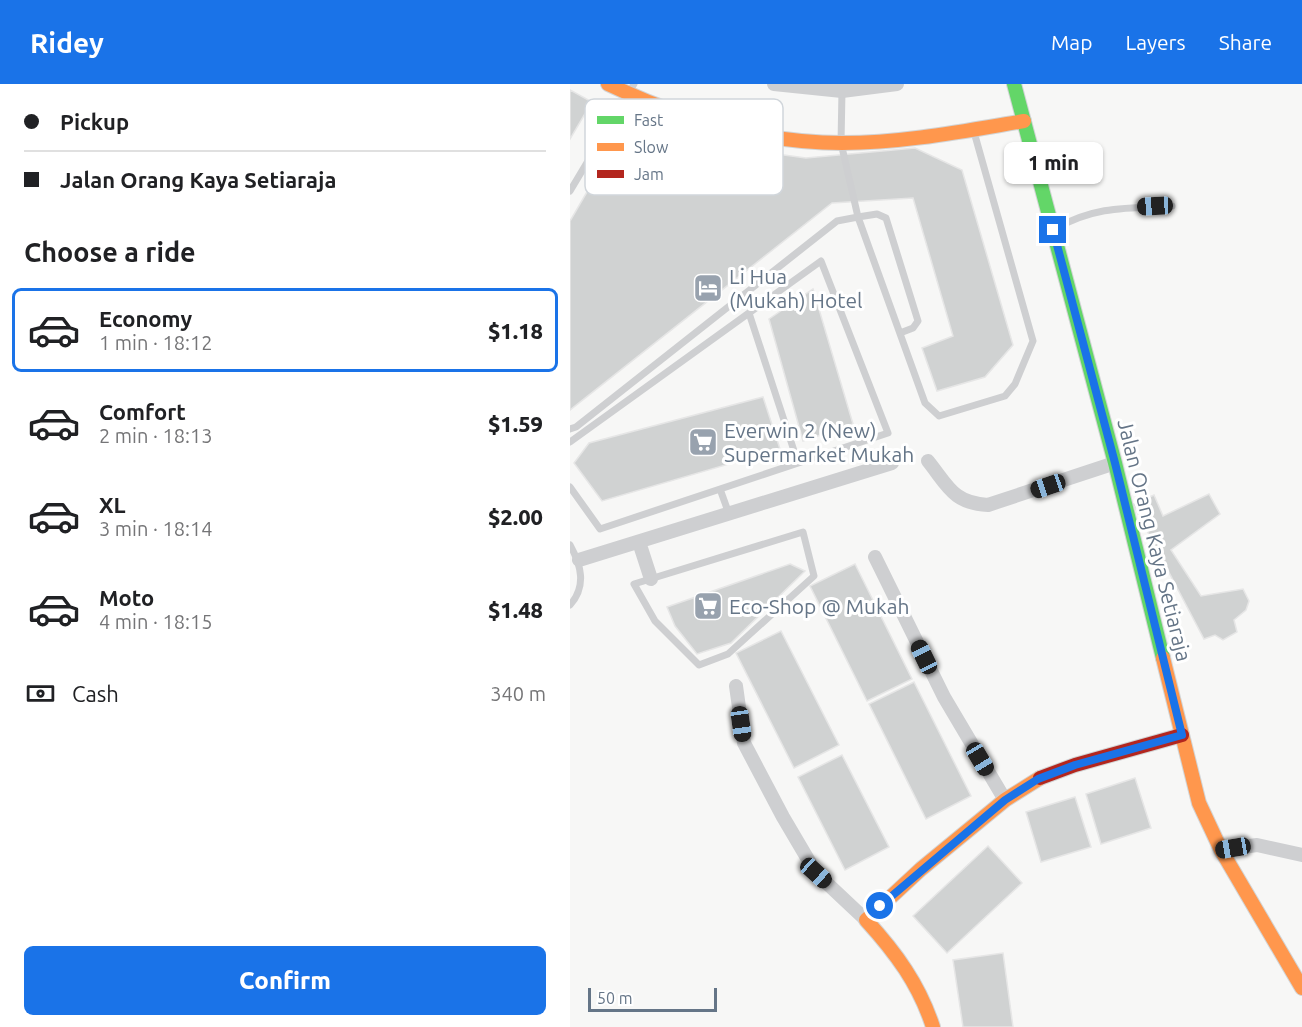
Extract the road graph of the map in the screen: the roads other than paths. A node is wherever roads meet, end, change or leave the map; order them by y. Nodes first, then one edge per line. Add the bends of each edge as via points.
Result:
1 (608, 84) edge
2 (774, 84) edge
3 (897, 84) edge
4 (1014, 84) edge
5 (875, 86) edge
6 (631, 89) edge
7 (842, 91) junction
8 (660, 99) edge
9 (1024, 122) junction
10 (974, 129) junction
11 (783, 137) edge
12 (841, 143) junction
13 (585, 166) edge
14 (570, 191) edge
15 (1172, 206) dead end
16 (858, 217) junction
17 (1053, 230) junction
18 (750, 313) junction
19 (900, 333) junction
20 (570, 429) edge
21 (570, 442) edge
22 (928, 461) dead end
23 (798, 463) junction
24 (892, 463) dead end
25 (1115, 463) junction
26 (570, 487) edge
27 (720, 489) junction
28 (729, 514) junction
29 (639, 542) junction
30 (570, 545) edge
31 (875, 557) dead end
32 (579, 560) junction
33 (651, 579) junction
34 (570, 605) edge
35 (736, 686) dead end
36 (1182, 735) junction
37 (1005, 800) junction
38 (1221, 850) junction
39 (1302, 855) edge
40 (866, 920) junction
41 (1302, 988) edge
42 (933, 1027) edge

1 - 6 street
2 - 7 street
3 - 5 street
4 - 9 street, Jalan Orang Kaya Setiaraja
5 - 7 street
6 - 8 street
7 - 12 lane
9 - 10 street
9 - 17 street, Jalan Orang Kaya Setiaraja
10 - 12 street
10 - 19 lane via 1032,331 1031,350 1005,396 939,416 924,403
11 - 12 street
12 - 16 lane
13 - 14 lane
15 - 17 lane via 1097,210
16 - 19 lane
16 - 19 lane via 877,214 886,218 918,321 913,328
16 - 20 lane via 837,222
17 - 25 street, Jalan Orang Kaya Setiaraja
18 - 21 lane
18 - 23 lane
18 - 23 lane via 821,261 888,433
22 - 25 street via 956,497 988,505
23 - 27 lane
24 - 28 street
25 - 36 street, Jalan Orang Kaya Setiaraja
26 - 27 lane via 600,530
27 - 28 lane
28 - 29 street
29 - 32 street
29 - 33 street
30 - 32 lane
31 - 37 street via 944,697
32 - 34 lane via 580,585
33 - 33 lane via 803,532 814,576 728,654 699,665 655,621 634,584
35 - 40 street via 744,742 783,817 816,873
36 - 37 street via 1075,765 1038,779
36 - 38 street, Jalan Orang Kaya Setiaraja via 1199,803
37 - 40 street
38 - 39 street via 1257,845
38 - 41 street, Jalan Orang Kaya Setiaraja
40 - 42 street via 916,980

